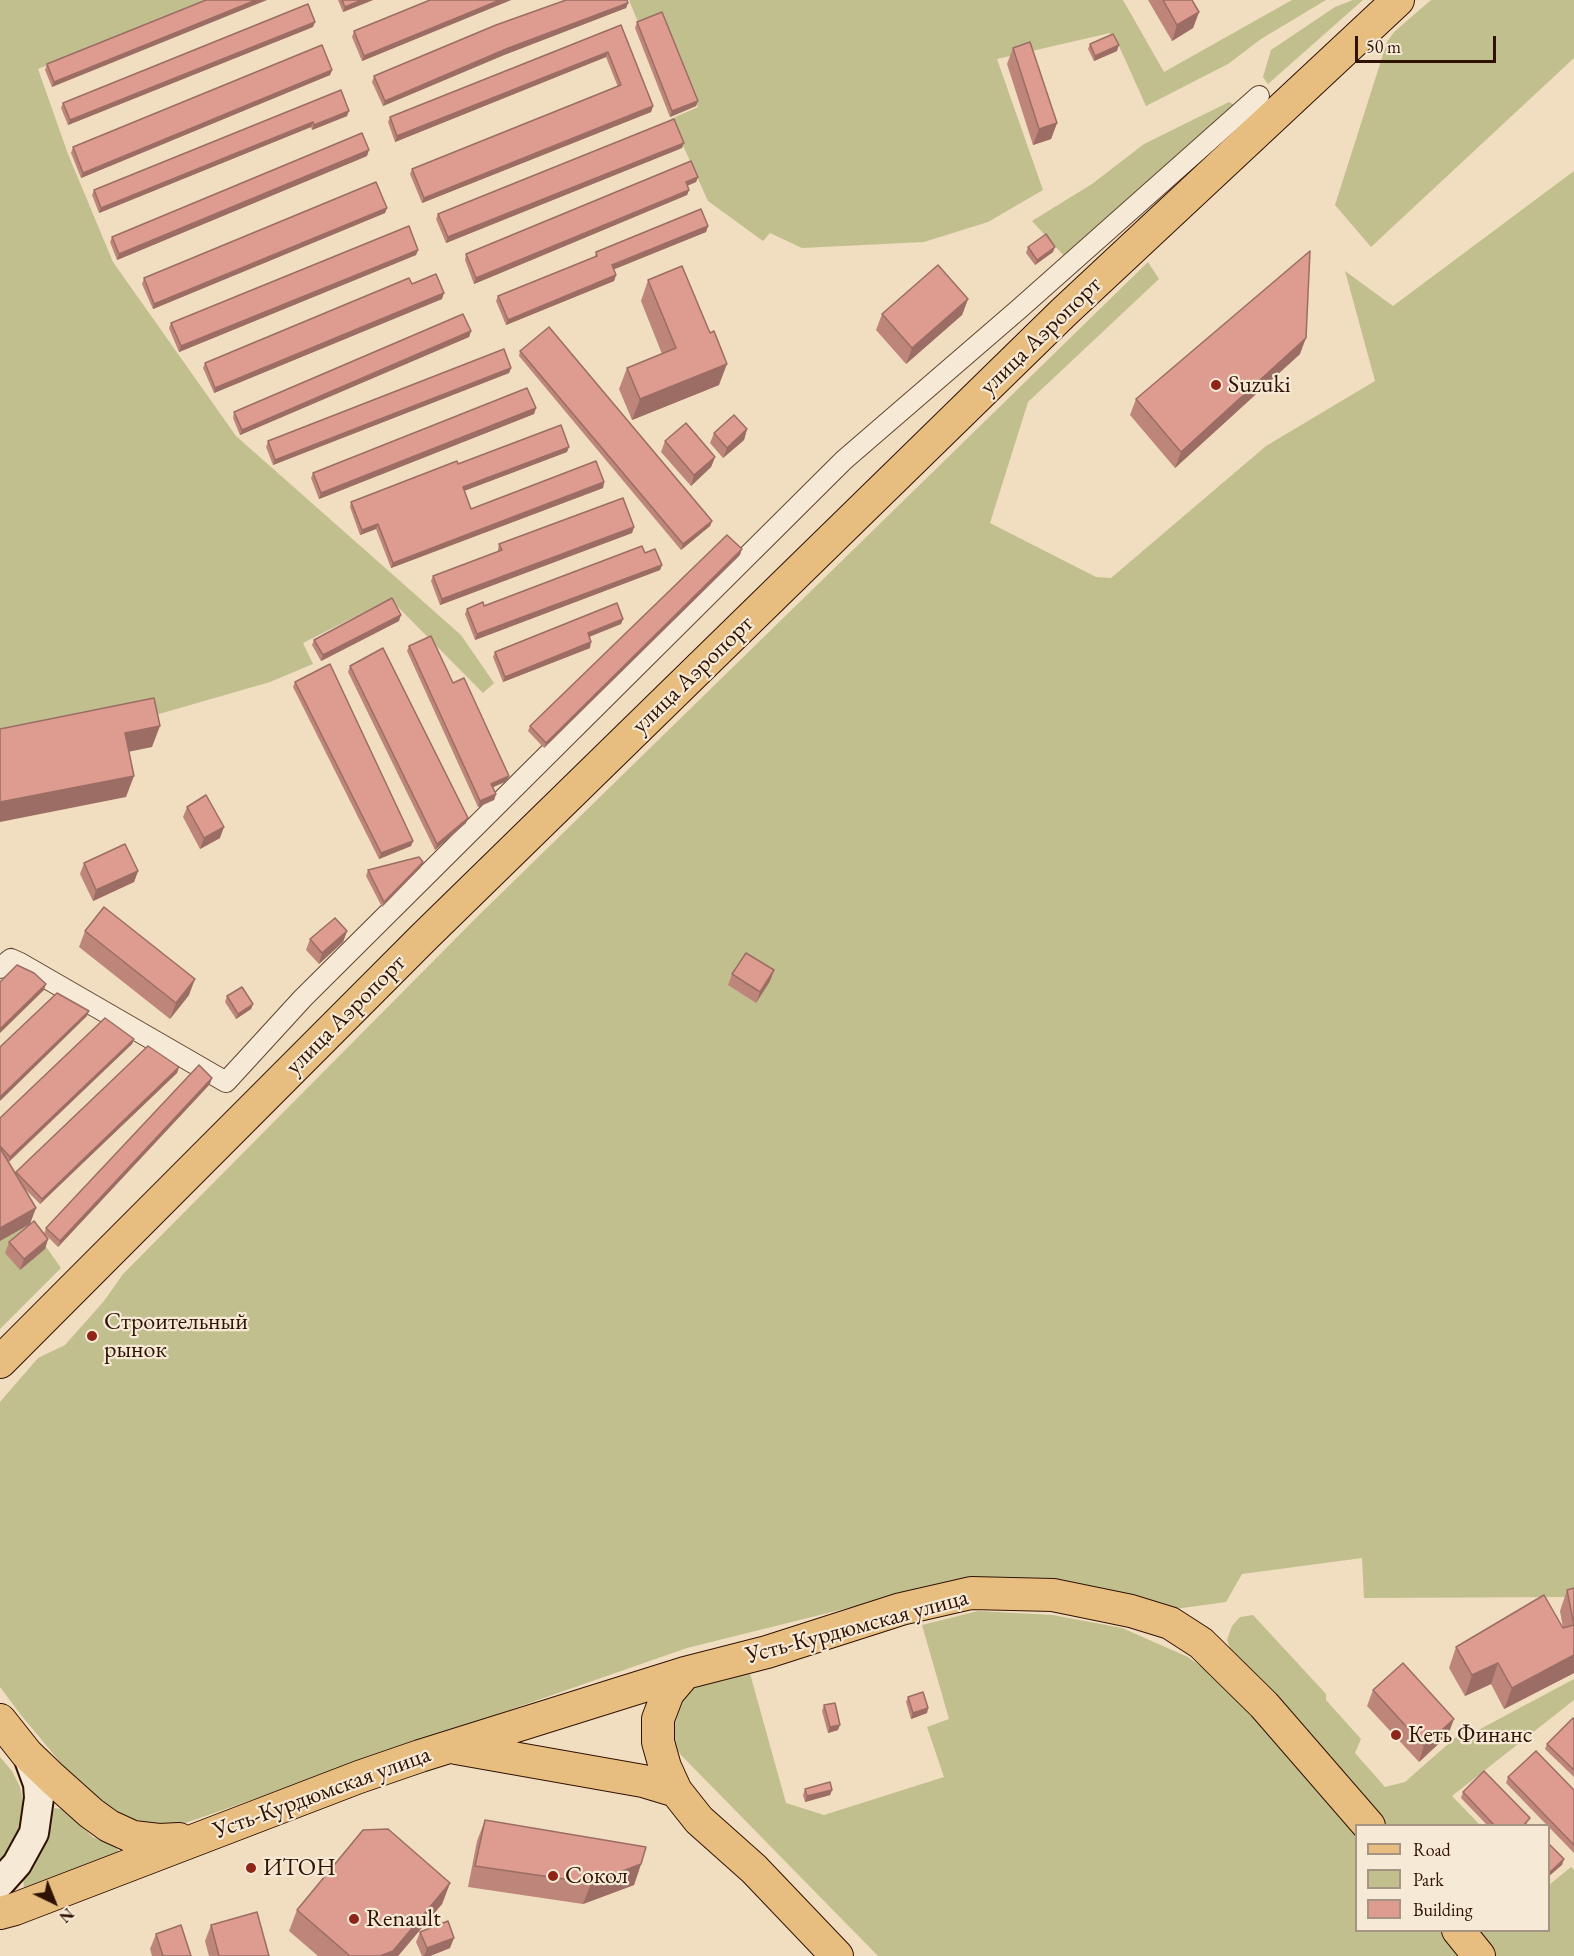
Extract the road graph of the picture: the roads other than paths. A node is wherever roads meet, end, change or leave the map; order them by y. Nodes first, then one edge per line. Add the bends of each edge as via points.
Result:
1 (1398, 0) edge
2 (1259, 96) dead end
3 (0, 968) edge
4 (0, 1362) edge
5 (686, 1673) junction
6 (0, 1719) edge
7 (449, 1747) junction
8 (27, 1754) junction
9 (676, 1791) junction
10 (1367, 1824) edge
11 (194, 1839) junction
12 (0, 1883) edge
13 (0, 1913) edge
14 (1460, 1932) edge
15 (837, 1956) edge
16 (1479, 1956) edge

1 - 4 main road, улица Аэропорт via 1064,312 424,937
2 - 3 street via 844,460 303,998 226,1082 20,963 11,959
5 - 7 main road, Усть-Курдюмская улица
5 - 9 main road via 668,1693 658,1719 658,1742
5 - 10 main road, Усть-Курдюмская улица via 901,1609 971,1593 1053,1595 1131,1611 1170,1623 1202,1643 1264,1705
6 - 8 main road
7 - 9 main road, Усть-Курдюмская улица via 622,1777
7 - 11 main road, Усть-Курдюмская улица
8 - 11 main road via 109,1826 132,1837
8 - 12 street via 38,1784 34,1833 17,1864
9 - 15 main road via 699,1820 754,1869
11 - 13 main road, Усть-Курдюмская улица
14 - 16 main road

